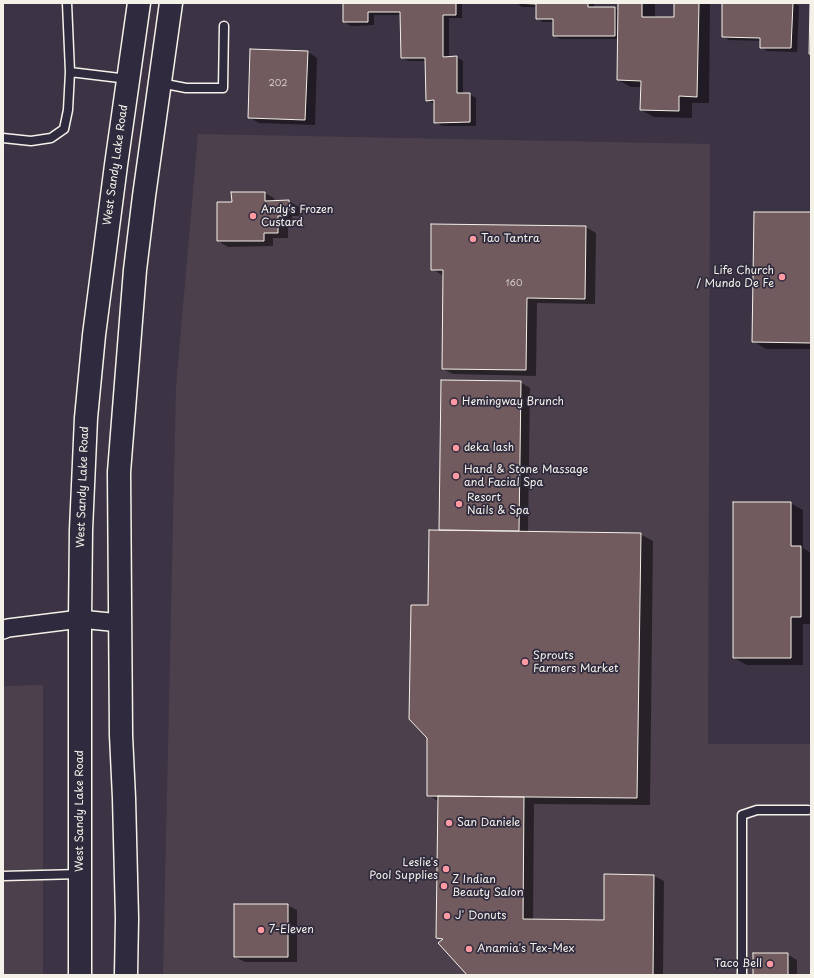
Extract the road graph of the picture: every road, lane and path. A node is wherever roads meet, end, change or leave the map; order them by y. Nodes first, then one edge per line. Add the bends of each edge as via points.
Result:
1 (67, 3) edge
2 (139, 3) edge
3 (171, 3) edge
4 (224, 26) dead end
5 (70, 72) junction
6 (128, 79) junction
7 (160, 83) junction
8 (3, 138) edge
9 (80, 619) junction
10 (120, 623) junction
11 (3, 630) edge
12 (808, 810) dead end
13 (80, 874) junction
14 (3, 876) edge
15 (80, 975) edge
16 (126, 975) edge
17 (742, 975) edge

1 - 5 lane
2 - 6 main road, West Sandy Lake Road
3 - 7 main road
4 - 7 lane via 223,88 186,88
5 - 6 lane
5 - 8 lane via 64,129 51,138 31,141
6 - 7 main road
6 - 9 main road, West Sandy Lake Road via 94,335 86,418
7 - 10 main road via 135,270 119,472
9 - 10 street
9 - 11 street
9 - 13 main road, West Sandy Lake Road
10 - 16 main road
12 - 17 lane via 757,810 742,815
13 - 14 lane
13 - 15 main road, West Sandy Lake Road

